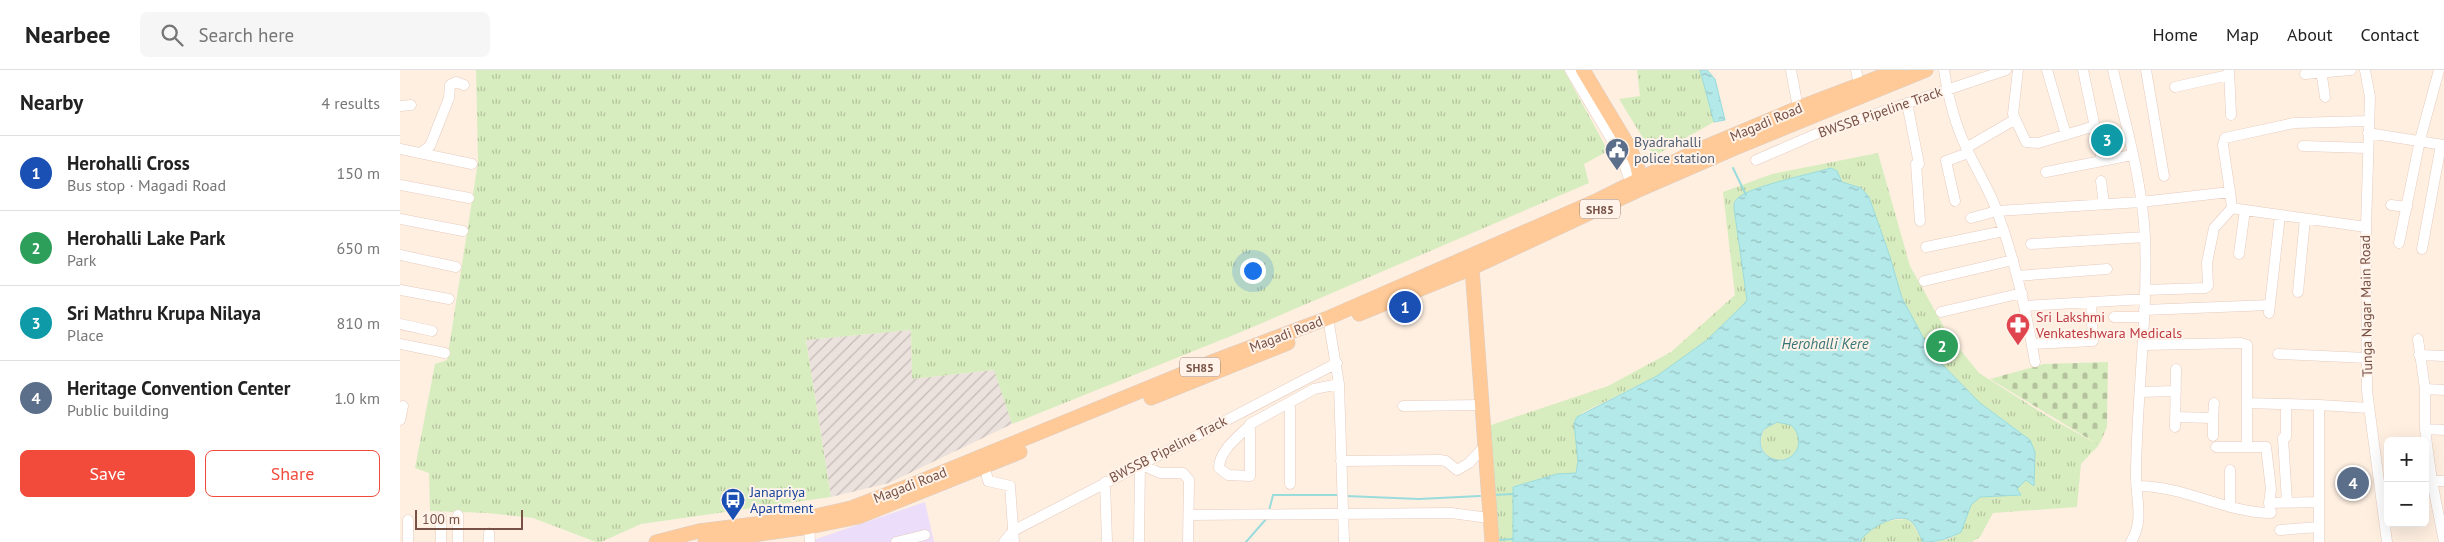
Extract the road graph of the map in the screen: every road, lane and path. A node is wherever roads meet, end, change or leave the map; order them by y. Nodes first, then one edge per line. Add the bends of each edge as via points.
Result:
1 (1570, 70) edge
2 (1583, 70) edge
3 (1792, 70) edge
4 (1856, 70) edge
5 (1898, 70) edge
6 (1926, 70) edge
7 (1944, 70) edge
8 (2006, 70) edge
9 (2018, 70) edge
10 (2047, 70) edge
11 (2083, 70) edge
12 (2113, 70) edge
13 (2146, 70) edge
14 (2351, 70) edge
15 (2365, 70) edge
16 (2439, 70) edge
17 (2321, 71) edge
18 (2229, 73) edge
19 (2305, 74) dead end
20 (464, 85) dead end
21 (1859, 85) junction
22 (2175, 87) dead end
23 (1947, 90) junction
24 (2325, 98) dead end
25 (1907, 103) junction
26 (1803, 113) junction
27 (2231, 115) dead end
28 (2014, 120) junction
29 (2368, 121) junction
30 (2095, 126) junction
31 (2368, 133) junction
32 (1816, 134) junction
33 (2066, 135) junction
34 (2420, 140) junction
35 (2443, 145) edge
36 (2303, 146) dead end
37 (2367, 148) junction
38 (400, 149) edge
39 (1967, 150) junction
40 (420, 153) junction
41 (2132, 155) junction
42 (1756, 160) dead end
43 (2102, 161) junction
44 (472, 164) dead end
45 (2046, 172) dead end
46 (2164, 176) dead end
47 (2101, 181) dead end
48 (1637, 183) junction
49 (400, 185) edge
50 (2230, 192) junction
51 (469, 198) dead end
52 (1955, 201) dead end
53 (2141, 202) junction
54 (2104, 204) junction
55 (2391, 205) dead end
56 (2407, 207) junction
57 (2232, 208) junction
58 (2245, 210) junction
59 (1997, 212) junction
60 (2280, 216) junction
61 (1971, 218) dead end
62 (400, 219) edge
63 (2306, 219) junction
64 (1920, 221) dead end
65 (2366, 227) junction
66 (463, 231) dead end
67 (2004, 231) junction
68 (2145, 237) junction
69 (2399, 243) dead end
70 (2031, 244) dead end
71 (1926, 247) dead end
72 (2422, 249) dead end
73 (2239, 254) dead end
74 (400, 255) edge
75 (2013, 260) junction
76 (1469, 263) junction
77 (456, 267) dead end
78 (2107, 269) dead end
79 (2017, 276) junction
80 (1924, 281) dead end
81 (400, 290) edge
82 (2298, 292) dead end
83 (2022, 293) junction
84 (2145, 294) junction
85 (449, 299) dead end
86 (2092, 302) junction
87 (2025, 306) junction
88 (1941, 312) dead end
89 (2144, 314) junction
90 (2114, 317) dead end
91 (1329, 322) junction
92 (400, 324) edge
93 (432, 331) dead end
94 (2418, 339) dead end
95 (400, 344) edge
96 (2032, 344) junction
97 (2144, 345) junction
98 (445, 353) dead end
99 (2278, 354) dead end
100 (2419, 355) junction
101 (2444, 356) edge
102 (2367, 358) junction
103 (2035, 362) dead end
104 (1337, 363) junction
105 (2176, 369) dead end
106 (1307, 378) junction
107 (1339, 384) junction
108 (1314, 389) junction
109 (2425, 390) junction
110 (2444, 390) edge
111 (2176, 391) junction
112 (2141, 392) junction
113 (2214, 402) dead end
114 (2247, 403) junction
115 (1290, 404) junction
116 (1481, 404) junction
117 (2286, 404) junction
118 (2319, 405) junction
119 (403, 406) dead end
120 (1403, 406) dead end
121 (2369, 408) junction
122 (1243, 410) junction
123 (2213, 418) junction
124 (400, 420) edge
125 (1249, 425) junction
126 (2425, 429) junction
127 (2444, 430) edge
128 (2213, 436) dead end
129 (2425, 437) edge
130 (2216, 446) dead end
131 (2247, 446) junction
132 (1484, 447) junction
133 (2384, 450) edge
134 (2376, 451) junction
135 (1341, 461) junction
136 (1140, 464) junction
137 (2429, 464) edge
138 (985, 467) junction
139 (2230, 470) dead end
140 (2432, 481) junction
141 (2444, 481) edge
142 (1105, 482) junction
143 (1290, 484) dead end
144 (2138, 486) junction
145 (2287, 502) junction
146 (2319, 502) junction
147 (2269, 503) junction
148 (2230, 507) junction
149 (458, 515) dead end
150 (1189, 515) junction
151 (1344, 515) junction
152 (441, 517) dead end
153 (408, 520) dead end
154 (809, 527) junction
155 (2319, 527) junction
156 (1490, 529) edge
157 (2280, 530) dead end
158 (1013, 531) junction
159 (925, 535) dead end
160 (706, 539) edge
161 (408, 542) edge
162 (441, 542) edge
163 (458, 542) edge
164 (656, 542) edge
165 (810, 542) edge
166 (896, 542) edge
167 (1004, 542) edge
168 (1014, 542) edge
169 (1107, 542) edge
170 (1139, 542) edge
171 (1188, 542) edge
172 (1344, 542) edge
173 (2131, 542) edge
174 (2319, 542) edge
175 (2387, 542) edge
176 (2444, 542) edge

1 - 48 street
2 - 48 main road via 1628,145 1637,164
3 - 26 street
4 - 21 street
5 - 21 main road, Magadi Road / SH85
6 - 26 main road, Magadi Road / SH85
7 - 23 street
8 - 23 street, BWSSB Pipeline Track
9 - 28 street
10 - 33 street
11 - 30 street
12 - 41 street
13 - 46 street
14 - 17 street
15 - 29 street, Tunga Nagar Main Road via 2370,96
16 - 34 street
17 - 19 street
17 - 24 street
18 - 22 street
18 - 27 street
20 - 40 street via 456,82 450,85 449,98 430,146
21 - 26 main road, Magadi Road / SH85
23 - 25 street, BWSSB Pipeline Track
23 - 39 street
25 - 32 street, BWSSB Pipeline Track
25 - 64 street via 1919,164 1916,164
26 - 32 street
26 - 48 main road, Magadi Road / SH85
28 - 33 street via 2024,140 2030,144
28 - 39 street
29 - 31 street, Tunga Nagar Main Road
29 - 50 street via 2294,123 2225,138 2223,145
30 - 33 street
30 - 43 street
31 - 34 street
31 - 37 street, Tunga Nagar Main Road
32 - 42 street, BWSSB Pipeline Track
34 - 35 street
34 - 56 street
35 - 72 street
36 - 37 street
37 - 65 street, Tunga Nagar Main Road
38 - 40 street
39 - 52 street via 1946,160
39 - 59 street
40 - 44 street
41 - 43 street
41 - 53 street
43 - 45 street
47 - 54 street
48 - 76 main road, Magadi Road / SH85 via 1600,204
49 - 51 street
50 - 53 street
50 - 57 street
53 - 54 street
53 - 68 street
54 - 59 street
55 - 56 street
56 - 69 street
57 - 58 street
57 - 84 street via 2214,228 2207,263 2208,286
58 - 60 street
58 - 73 street
59 - 61 street
59 - 67 street
60 - 63 street
60 - 89 street via 2269,309
62 - 66 street
63 - 65 street
63 - 82 street
65 - 102 street, Tunga Nagar Main Road
67 - 71 street
67 - 75 street
68 - 70 street
68 - 84 street
74 - 77 street
75 - 79 street
75 - 80 street
76 - 91 main road, Magadi Road / SH85
76 - 116 main road
78 - 79 street
79 - 83 street
81 - 85 street
83 - 87 street
83 - 88 street
84 - 86 street
84 - 89 street
86 - 87 street
86 - 96 street via 2092,341
87 - 96 street
89 - 90 street
89 - 97 street
91 - 104 street
91 - 138 main road, Magadi Road / SH85
91 - 160 main road, Magadi Road / SH85 via 1214,361 851,508
92 - 93 street
94 - 100 street
95 - 98 street
96 - 103 street
97 - 112 street
97 - 114 street via 2246,344
99 - 102 street
100 - 101 street
100 - 109 street
102 - 121 street, Tunga Nagar Main Road
104 - 106 street, BWSSB Pipeline Track
104 - 107 street
105 - 111 street
106 - 108 street
106 - 122 street, BWSSB Pipeline Track
107 - 108 street
107 - 135 street
108 - 115 street
109 - 110 street
109 - 126 street
111 - 112 street
111 - 123 street via 2175,422
112 - 144 street via 2135,474
113 - 123 street
114 - 117 street
114 - 131 street
115 - 125 street
115 - 143 street
116 - 120 street
116 - 132 main road
117 - 118 street
117 - 145 street via 2286,437 2283,438
118 - 121 street
118 - 146 street
119 - 124 street
121 - 134 street, Tunga Nagar Main Road
122 - 125 street
122 - 136 street, BWSSB Pipeline Track
123 - 128 street
125 - 125 street via 1250,476 1228,475 1219,468 1220,459
126 - 127 street
126 - 129 street
130 - 131 street
131 - 147 street via 2266,448 2271,489
132 - 135 street via 1457,470 1440,460
132 - 156 main road
133 - 134 street
134 - 175 street, Tunga Nagar Main Road
135 - 151 street
136 - 142 street, BWSSB Pipeline Track
136 - 150 street via 1160,473 1183,473 1187,476 1190,484
136 - 170 street
137 - 140 street
138 - 154 main road, Magadi Road / SH85 via 858,516
138 - 158 street via 988,481 1010,486
139 - 148 street
140 - 141 street
140 - 176 street
142 - 158 street, BWSSB Pipeline Track
142 - 169 street
144 - 148 street via 2179,490
144 - 173 street via 2138,525
145 - 146 street
145 - 147 street
146 - 155 street
147 - 148 street via 2271,513
149 - 163 street
150 - 151 street
150 - 171 street
151 - 156 street via 1451,513
151 - 172 street
152 - 162 street
153 - 161 street
154 - 160 main road, Magadi Road / SH85
154 - 165 street
155 - 157 street
155 - 174 street
158 - 167 street, BWSSB Pipeline Track
158 - 168 street
159 - 166 street
160 - 164 main road, Magadi Road / SH85

